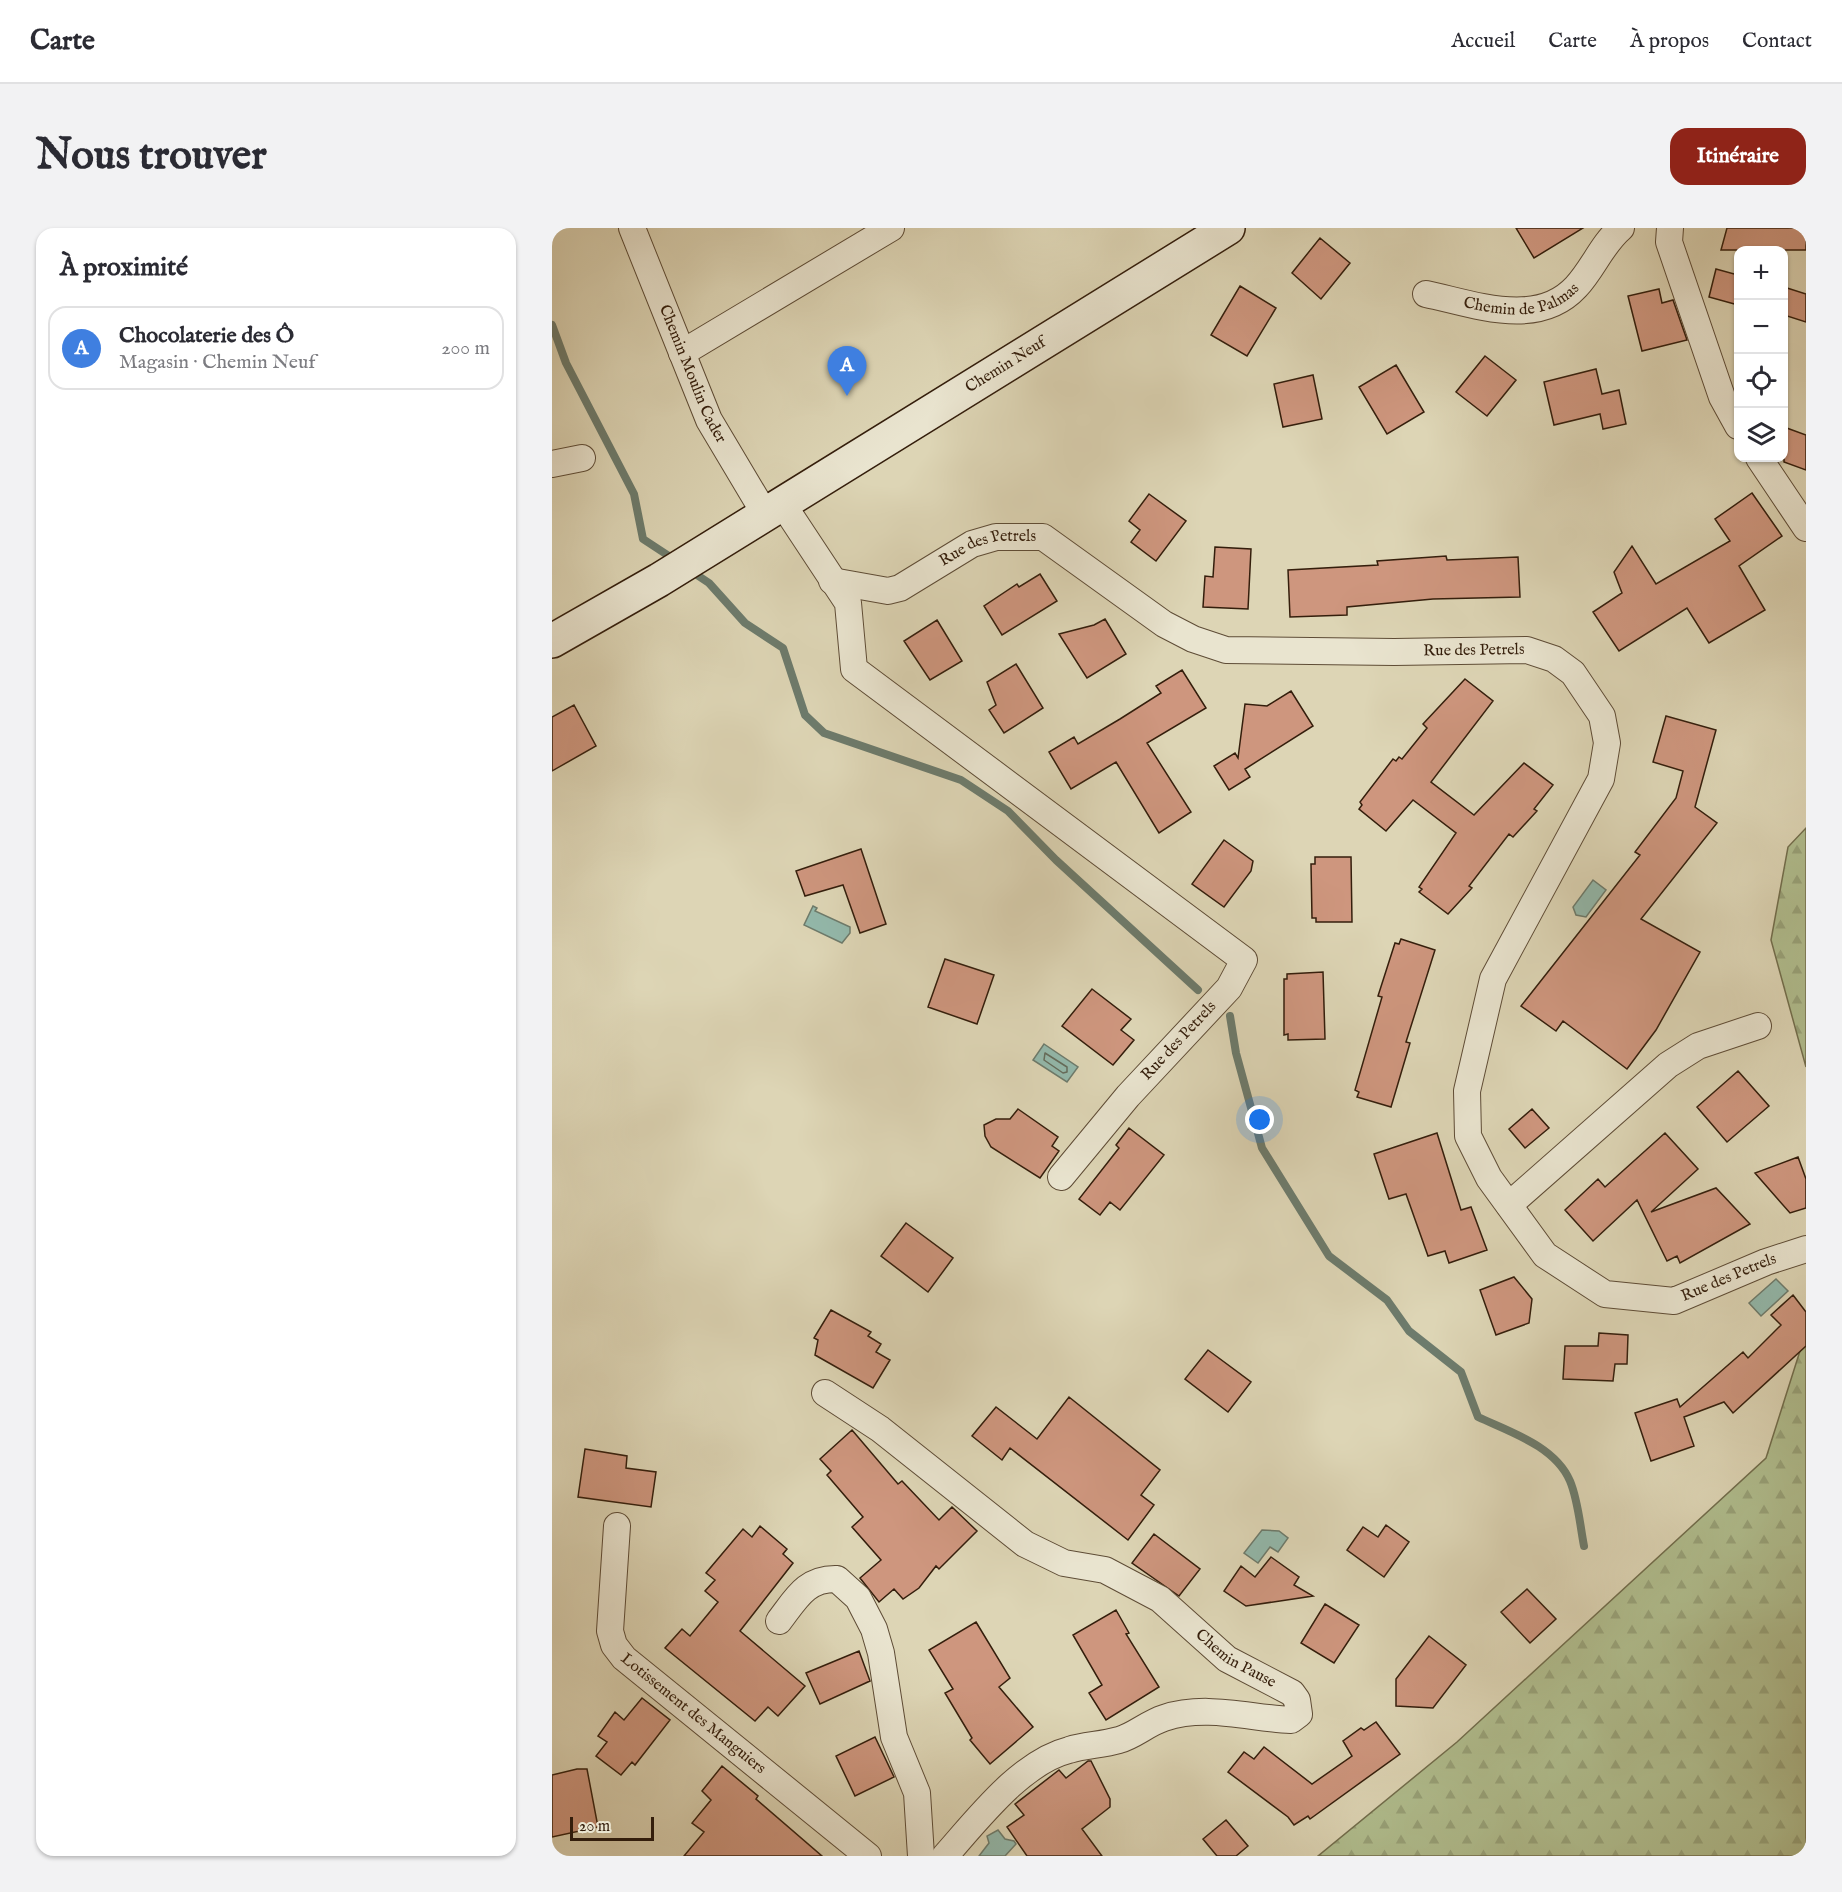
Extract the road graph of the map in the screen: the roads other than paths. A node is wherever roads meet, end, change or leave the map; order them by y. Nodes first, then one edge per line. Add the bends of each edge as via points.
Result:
1 (632, 228) edge
2 (891, 228) edge
3 (1228, 228) edge
4 (1621, 228) edge
5 (1670, 228) edge
6 (1426, 294) dead end
7 (682, 353) junction
8 (1734, 419) edge
9 (582, 458) dead end
10 (1762, 462) edge
11 (552, 464) edge
12 (774, 509) junction
13 (1806, 528) edge
14 (832, 581) junction
15 (552, 641) edge
16 (1758, 1026) dead end
17 (1061, 1177) dead end
18 (1509, 1205) junction
19 (1806, 1249) edge
20 (825, 1394) dead end
21 (617, 1526) dead end
22 (779, 1622) dead end
23 (868, 1856) edge
24 (921, 1856) edge
25 (945, 1856) edge

1 - 7 street, Chemin Moulin Cader
2 - 7 street
3 - 12 street, Chemin Neuf
4 - 6 street, Chemin de Palmas via 1576,287 1546,307 1510,311
5 - 8 street via 1669,242 1722,397
7 - 12 street, Chemin Moulin Cader via 710,420
9 - 11 street
10 - 13 street
12 - 14 street, Rue des Petrels
12 - 15 street, Chemin Neuf
14 - 17 street, Rue des Petrels via 848,603 854,669 1244,960 1229,988 1128,1096
14 - 18 street, Rue des Petrels via 888,591 900,588 972,544 996,537 1042,537 1164,624 1226,651 1527,650 1554,659 1573,673 1602,716 1607,743 1601,779 1493,979 1467,1091 1468,1136 1489,1178
16 - 18 street via 1698,1046 1668,1065
18 - 19 street, Rue des Petrels via 1545,1255 1605,1294 1674,1301
20 - 25 street, Chemin Pause via 880,1429 1025,1544 1064,1563 1105,1570 1124,1578 1160,1599 1227,1659 1285,1688 1297,1700 1299,1714 1291,1720 1233,1712 1177,1715 1145,1726 1121,1740 1053,1756 1010,1786
21 - 23 street, Lotissement des Manguiers via 610,1618 614,1645 624,1658
22 - 24 street via 814,1581 837,1580 858,1598 874,1629 894,1737 917,1793

